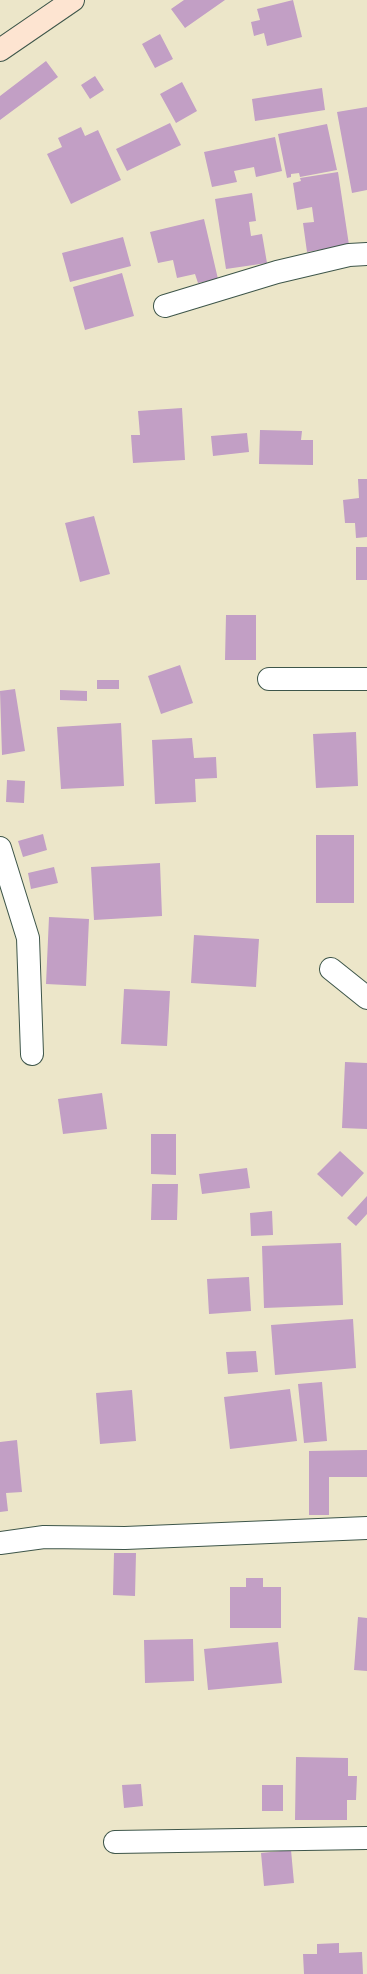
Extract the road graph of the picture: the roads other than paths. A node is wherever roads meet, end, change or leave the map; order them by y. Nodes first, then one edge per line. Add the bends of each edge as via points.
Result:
1 (73, 0) edge
2 (0, 50) edge
3 (367, 254) edge
4 (165, 306) dead end
5 (269, 679) dead end
6 (367, 679) edge
7 (0, 848) edge
8 (331, 970) dead end
9 (367, 998) edge
10 (32, 1054) dead end
11 (367, 1528) edge
12 (0, 1543) edge
13 (367, 1838) edge
14 (114, 1842) dead end

1 - 2 street
3 - 4 street via 349,255 277,272
5 - 6 street
7 - 10 street via 28,938
8 - 9 street
11 - 12 street via 125,1538 44,1537
13 - 14 street

